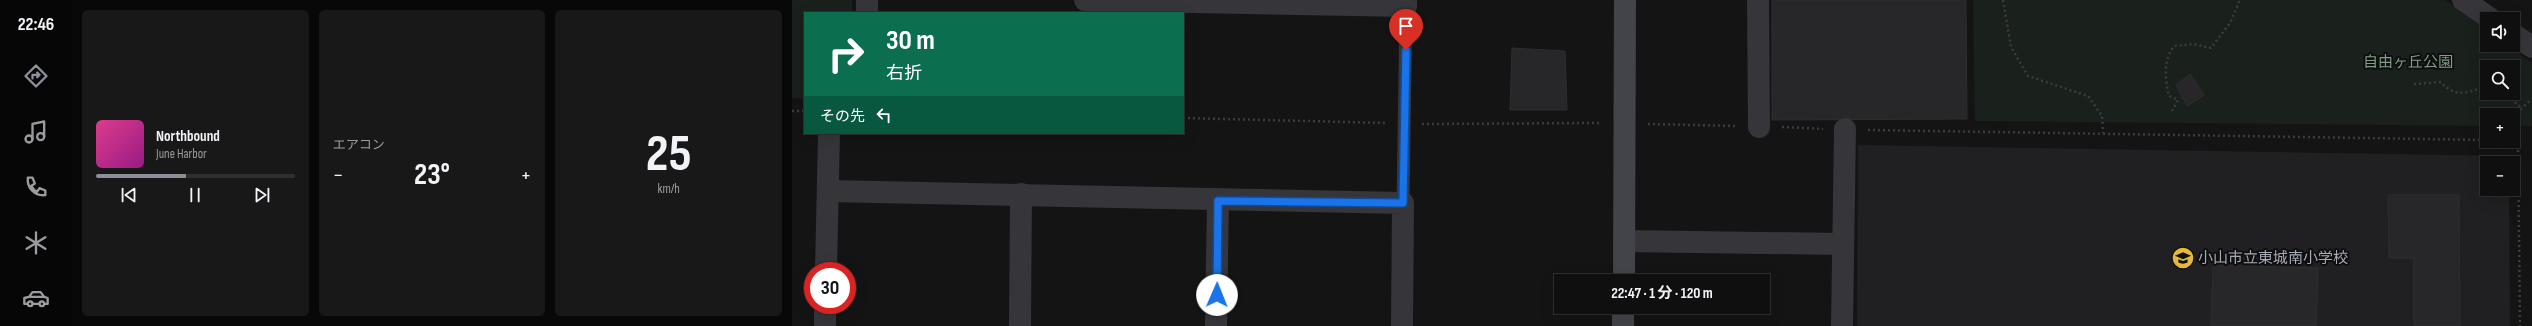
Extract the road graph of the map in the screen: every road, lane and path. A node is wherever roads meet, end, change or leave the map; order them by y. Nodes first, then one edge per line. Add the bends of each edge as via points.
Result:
1 (867, 0) edge
2 (1086, 0) edge
3 (1625, 0) edge
4 (1758, 0) edge
5 (2002, 0) edge
6 (2240, 0) edge
7 (2463, 0) edge
8 (1224, 1) edge
9 (1406, 3) edge
10 (867, 12) edge
11 (2481, 12) edge
12 (2520, 39) edge
13 (2532, 47) edge
14 (2414, 84) dead end
15 (2480, 88) edge
16 (2532, 99) edge
17 (2512, 100) edge
18 (2522, 108) joint
19 (792, 111) edge
20 (804, 111) edge
21 (2172, 111) dead end
22 (1624, 123) junction
23 (1759, 127) junction
24 (1845, 129) junction
25 (2103, 133) junction
26 (829, 134) edge
27 (2480, 140) edge
28 (2518, 148) edge
29 (829, 191) junction
30 (1021, 194) junction
31 (1218, 201) junction
32 (1403, 203) junction
33 (1624, 242) junction
34 (1842, 244) junction
35 (826, 262) edge
36 (1624, 274) edge
37 (825, 314) edge
38 (1623, 314) edge
39 (825, 326) edge
40 (1020, 326) edge
41 (1216, 326) edge
42 (1402, 326) edge
43 (1623, 326) edge
44 (1842, 326) edge
45 (2520, 326) edge

1 - 10 street
2 - 8 street
3 - 22 street
4 - 23 street
5 - 25 path via 2011,47 2028,76 2088,96 2102,116
6 - 21 path via 2230,23 2211,48 2193,44 2174,46 2167,54 2165,81 2169,96 2178,100
7 - 11 street
8 - 9 street
9 - 32 lane
12 - 13 street
14 - 15 path via 2441,82 2447,89 2464,94
16 - 18 path
17 - 18 path
19 - 20 path
22 - 23 path
22 - 33 street
23 - 24 path
24 - 25 path
24 - 34 street
25 - 27 path
26 - 29 street
28 - 45 path
29 - 30 street
29 - 35 street
30 - 31 street
30 - 40 street
31 - 32 street
31 - 41 street
32 - 42 street
33 - 34 street
33 - 36 street
34 - 44 street
37 - 39 street
38 - 43 street

